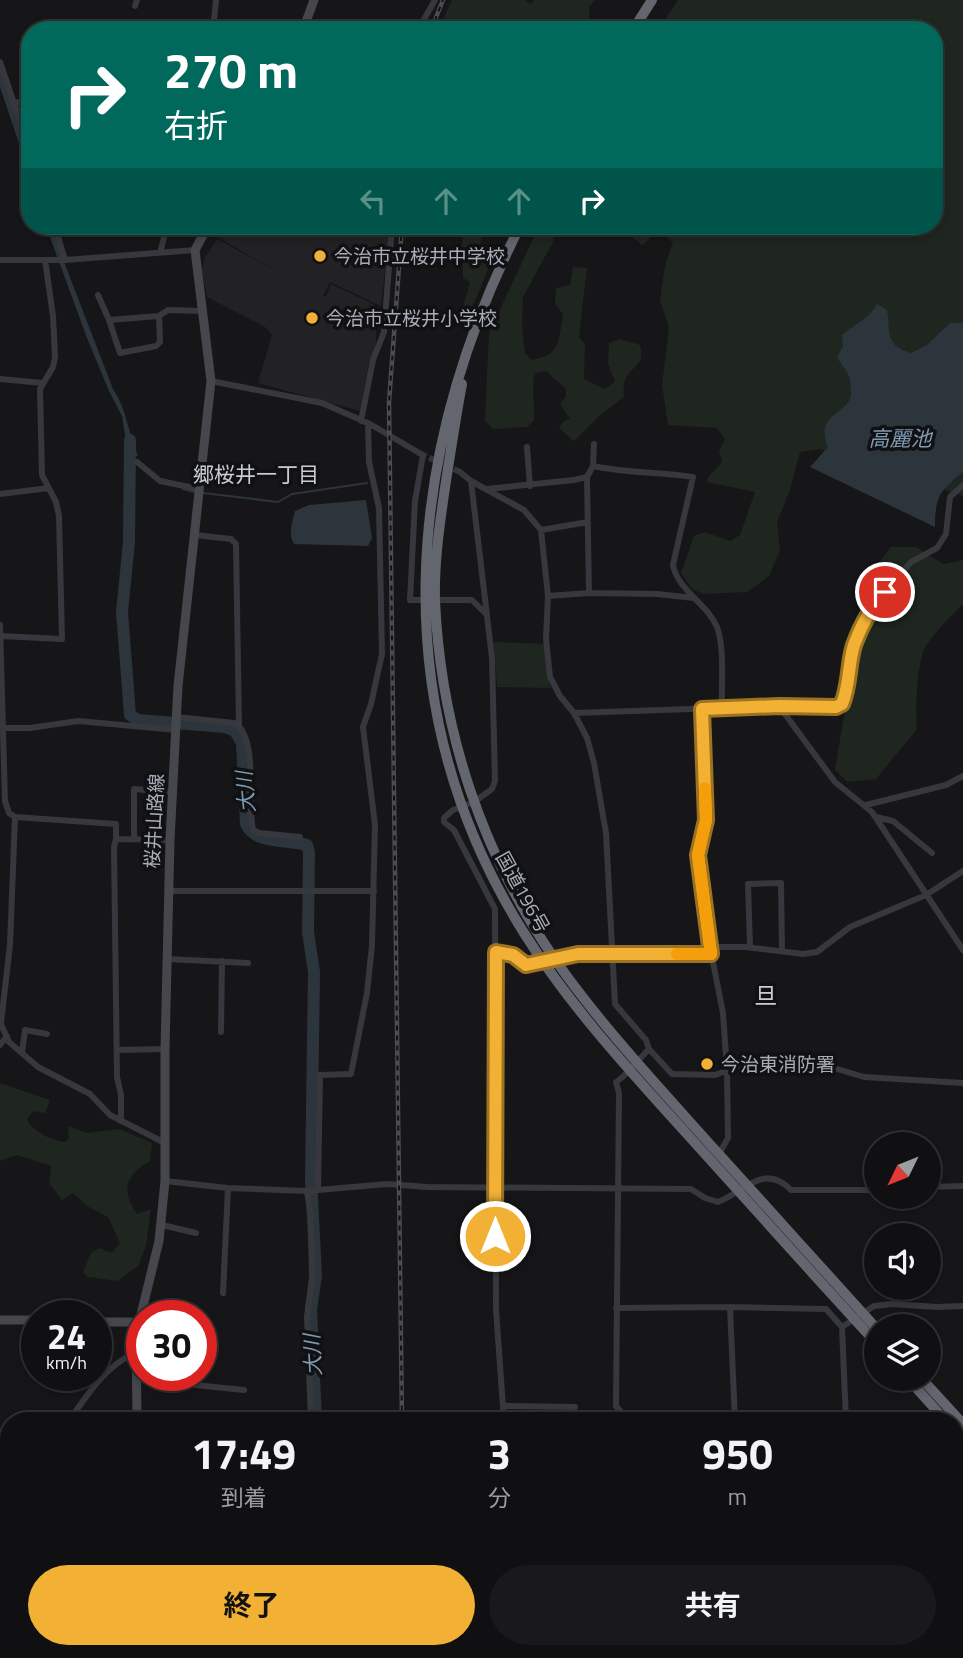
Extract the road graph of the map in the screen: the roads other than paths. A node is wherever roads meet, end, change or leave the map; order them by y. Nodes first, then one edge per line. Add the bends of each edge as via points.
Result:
1 (216, 0) edge
2 (314, 0) edge
3 (435, 0) edge
4 (652, 0) edge
5 (214, 21) edge
6 (306, 21) edge
7 (423, 21) edge
8 (639, 21) edge
9 (0, 62) edge
10 (13, 102) junction
11 (21, 102) edge
12 (21, 122) edge
13 (58, 235) edge
14 (164, 235) edge
15 (203, 235) edge
16 (392, 235) edge
17 (516, 235) edge
18 (195, 250) junction
19 (160, 253) junction
20 (0, 260) edge
21 (45, 260) junction
22 (65, 260) junction
23 (98, 295) dead end
24 (203, 311) junction
25 (159, 316) junction
26 (109, 320) junction
27 (0, 379) edge
28 (211, 381) junction
29 (42, 383) junction
30 (365, 422) junction
31 (594, 444) dead end
32 (527, 447) dead end
33 (137, 462) dead end
34 (593, 466) junction
35 (460, 472) tunnel mouth
36 (587, 477) junction
37 (471, 481) junction
38 (963, 485) edge
39 (530, 486) junction
40 (49, 488) junction
41 (199, 489) junction
42 (485, 489) junction
43 (0, 494) edge
44 (588, 522) junction
45 (541, 530) junction
46 (195, 535) junction
47 (589, 593) junction
48 (548, 596) junction
49 (696, 598) junction
50 (430, 602) junction
51 (488, 615) junction
52 (0, 625) edge
53 (1, 636) edge
54 (779, 706) junction
55 (702, 709) junction
56 (722, 709) junction
57 (574, 713) junction
58 (177, 717) junction
59 (239, 726) junction
60 (2, 728) junction
61 (177, 730) junction
62 (963, 776) edge
63 (173, 792) junction
64 (474, 802) junction
65 (866, 805) junction
66 (462, 806) junction
67 (15, 817) junction
68 (876, 817) junction
69 (300, 837) dead end
70 (116, 839) junction
71 (134, 839) junction
72 (170, 840) junction
73 (932, 853) dead end
74 (963, 871) edge
75 (169, 891) junction
76 (373, 891) junction
77 (926, 895) junction
78 (750, 947) junction
79 (711, 950) junction
80 (782, 950) junction
81 (963, 950) edge
82 (496, 952) junction
83 (612, 953) junction
84 (167, 959) junction
85 (222, 961) junction
86 (550, 961) junction
87 (248, 963) dead end
88 (0, 1022) edge
89 (221, 1032) dead end
90 (47, 1034) dead end
91 (7, 1036) junction
92 (0, 1045) edge
93 (165, 1049) junction
94 (649, 1049) junction
95 (118, 1050) junction
96 (22, 1053) junction
97 (632, 1065) junction
98 (727, 1070) junction
99 (963, 1083) edge
100 (121, 1121) junction
101 (163, 1142) junction
102 (719, 1154) junction
103 (165, 1181) junction
104 (963, 1186) edge
105 (495, 1187) junction
106 (942, 1187) edge
107 (228, 1188) junction
108 (618, 1188) junction
109 (742, 1188) junction
110 (318, 1190) junction
111 (864, 1190) edge
112 (307, 1191) junction
113 (162, 1225) junction
114 (196, 1233) dead end
115 (223, 1293) dead end
116 (143, 1300) edge
117 (963, 1306) edge
118 (730, 1307) junction
119 (616, 1308) junction
120 (858, 1316) junction
121 (0, 1320) edge
122 (21, 1320) edge
123 (864, 1320) edge
124 (864, 1325) edge
125 (842, 1327) junction
126 (126, 1356) edge
127 (217, 1387) edge
128 (244, 1390) dead end
129 (136, 1391) edge
130 (919, 1391) edge
131 (933, 1391) edge
132 (504, 1406) junction
133 (575, 1407) dead end
134 (76, 1412) edge
135 (137, 1412) edge
136 (311, 1412) edge
137 (504, 1412) edge
138 (622, 1412) edge
139 (735, 1412) edge
140 (846, 1412) edge
141 (938, 1412) edge
142 (952, 1412) edge

1 - 5 street
2 - 6 main road
3 - 7 street
4 - 8 highway
9 - 10 street
10 - 11 street
10 - 12 street
13 - 22 street
14 - 19 street
15 - 18 main road
16 - 30 street via 384,332 373,360
17 - 50 highway, 国道196号 via 471,343 455,418
18 - 19 street
18 - 24 main road, 桜井山路線
19 - 22 street
20 - 21 street
21 - 22 street
21 - 29 street via 55,357 54,367
23 - 26 street
24 - 25 street via 167,310
24 - 28 main road, 桜井山路線
25 - 26 street
25 - 26 street via 160,342 156,346 120,353
27 - 29 street
28 - 30 street via 322,403
28 - 41 main road, 桜井山路線
29 - 40 street via 43,475
30 - 50 street via 422,454 410,600
30 - 76 street via 379,508 382,654 363,736 375,825
31 - 34 street
32 - 39 street
33 - 41 street via 160,481
34 - 36 street
34 - 49 street via 693,477 673,565 675,575
35 - 37 street
36 - 39 street
36 - 44 street
37 - 42 street
37 - 51 street
38 - 54 street via 950,497 946,534 937,548 911,562 874,604 854,645 842,704
39 - 42 street
40 - 43 street
40 - 53 street via 59,516 62,639
41 - 46 main road, 桜井山路線
42 - 45 street via 524,510
44 - 45 street
44 - 47 street
45 - 48 street
46 - 58 main road, 桜井山路線
46 - 59 street via 231,539 236,544
47 - 48 street
47 - 49 street
48 - 57 street via 550,677
49 - 56 street via 716,624 720,638
50 - 51 street via 472,600
50 - 64 highway, 国道196号 via 450,723
50 - 66 highway, 国道196号 via 431,687
51 - 64 street via 495,780 492,789
52 - 53 street
53 - 60 street
54 - 56 street
54 - 65 street via 835,782
55 - 56 street
55 - 57 street
55 - 79 street via 706,820 698,855
57 - 83 street via 587,738 603,808
58 - 59 street
58 - 61 main road, 桜井山路線
59 - 69 street via 248,743 253,830
60 - 61 street via 78,721
60 - 67 street via 5,801
61 - 63 main road, 桜井山路線
62 - 65 street via 946,785
63 - 71 street via 134,789
63 - 72 main road, 桜井山路線
64 - 66 street
64 - 86 highway, 国道196号 via 512,891
65 - 68 street
66 - 82 street via 446,814 444,822 454,830 495,909
66 - 86 highway, 国道196号 via 485,864 514,916
67 - 70 street via 116,824
67 - 88 street via 10,945
68 - 73 street via 893,821
68 - 77 street
70 - 71 street
70 - 95 street
71 - 72 street
72 - 75 main road, 桜井山路線
74 - 77 street
75 - 76 street
75 - 84 main road, 桜井山路線
76 - 110 street via 367,993 351,1074 320,1074
77 - 80 street via 850,927 817,952
77 - 81 street
78 - 79 street
78 - 80 street
78 - 80 street via 748,884 780,883
79 - 83 street
79 - 98 street via 723,1013
82 - 86 street via 513,955 526,965
82 - 105 street
83 - 86 street
83 - 94 street via 615,1004
84 - 85 street
84 - 93 main road, 桜井山路線
85 - 87 street
85 - 89 street
86 - 97 highway, 国道196号
88 - 91 street
90 - 96 street via 25,1030
91 - 92 street
91 - 96 street
93 - 95 street
93 - 101 main road, 桜井山路線
94 - 97 street
94 - 98 street via 672,1074 715,1075
95 - 100 street
96 - 100 street via 52,1076 90,1094
97 - 102 highway, 国道196号
97 - 108 street via 616,1082
97 - 109 highway, 国道196号
98 - 99 street via 740,1066 834,1068 864,1077
98 - 102 street via 728,1138
100 - 101 street
101 - 103 main road, 桜井山路線
102 - 109 highway, 国道196号
103 - 107 street
103 - 113 main road, 桜井山路線
104 - 106 street
105 - 108 street
105 - 110 street via 387,1184
105 - 132 street via 496,1309
107 - 112 street
107 - 115 street
108 - 109 street via 691,1189 718,1202
108 - 119 street
109 - 111 street via 772,1178 791,1190
109 - 120 highway, 国道196号
110 - 112 street
112 - 136 street via 312,1216 307,1317
113 - 114 street
113 - 116 main road, 桜井山路線
117 - 120 street via 892,1304 874,1306
118 - 119 street
118 - 125 street via 826,1309
118 - 139 street
119 - 138 street via 617,1406
120 - 123 highway, 国道196号
120 - 124 highway, 国道196号
120 - 125 street
121 - 122 main road
125 - 140 street
126 - 134 street via 107,1372
127 - 128 street
129 - 135 main road, 桜井山路線
130 - 141 highway
131 - 142 highway
132 - 133 street
132 - 137 street

